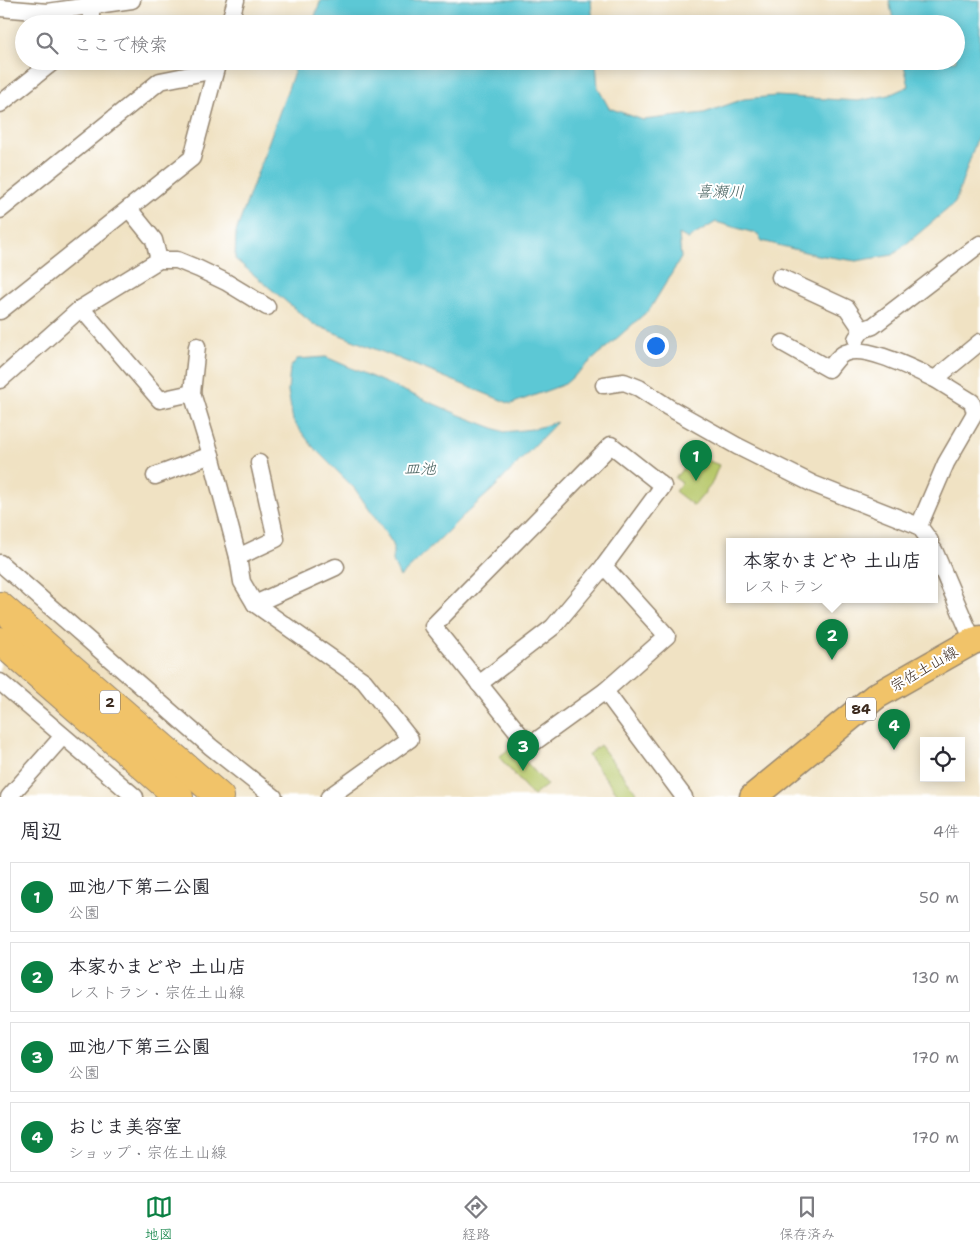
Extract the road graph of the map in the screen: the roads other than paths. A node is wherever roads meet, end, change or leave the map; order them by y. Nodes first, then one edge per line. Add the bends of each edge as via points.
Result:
1 (132, 0) edge
2 (236, 0) edge
3 (91, 6) junction
4 (0, 8) edge
5 (91, 15) edge
6 (232, 15) edge
7 (43, 70) edge
8 (198, 70) edge
9 (215, 70) edge
10 (0, 104) edge
11 (129, 209) junction
12 (0, 210) edge
13 (980, 244) edge
14 (159, 260) junction
15 (780, 277) dead end
16 (3, 304) edge
17 (267, 307) dead end
18 (81, 308) junction
19 (862, 330) junction
20 (980, 342) edge
21 (783, 344) dead end
22 (197, 346) dead end
23 (854, 351) junction
24 (0, 380) edge
25 (935, 380) junction
26 (604, 385) dead end
27 (192, 393) junction
28 (211, 455) junction
29 (259, 463) dead end
30 (155, 476) dead end
31 (919, 526) junction
32 (928, 538) edge
33 (238, 557) junction
34 (938, 558) edge
35 (0, 563) edge
36 (604, 566) junction
37 (336, 567) dead end
38 (255, 604) junction
39 (0, 606) edge
40 (977, 640) edge
41 (0, 641) edge
42 (0, 682) edge
43 (479, 684) junction
44 (604, 691) junction
45 (63, 736) junction
46 (0, 788) edge
47 (10, 797) edge
48 (135, 797) edge
49 (180, 797) edge
50 (220, 797) edge
51 (274, 797) edge
52 (329, 797) edge
53 (684, 797) edge
54 (753, 797) edge

1 - 3 street
2 - 6 street
3 - 4 street via 48,12
3 - 5 street
7 - 10 street
8 - 12 street via 160,81
9 - 11 street via 192,158
11 - 14 street via 154,240
11 - 16 street
13 - 19 street via 873,326
14 - 17 street via 177,260 199,269
14 - 18 street
15 - 19 street via 847,308
18 - 24 street
18 - 27 street via 160,400
19 - 23 street
20 - 25 street
21 - 23 street via 828,369 844,353
22 - 27 street
23 - 25 street via 897,361
25 - 31 street via 972,402 975,412 946,463
26 - 31 street via 624,382 640,388 737,446 813,484
27 - 28 street
28 - 30 street
28 - 33 street
29 - 33 street via 276,539
31 - 32 street
33 - 38 street via 242,582
34 - 40 street
35 - 51 street via 211,747
36 - 43 street via 553,628
36 - 43 street via 663,486 611,445 433,626
36 - 44 street via 667,636
37 - 38 street
38 - 52 street via 364,681 410,739
39 - 50 highway, 2
40 - 54 main road, 宗佐土山線 / 84 via 876,696
41 - 49 highway, 2
42 - 45 street
43 - 44 street via 530,746
44 - 53 street
45 - 47 street
45 - 48 street
46 - 47 street

